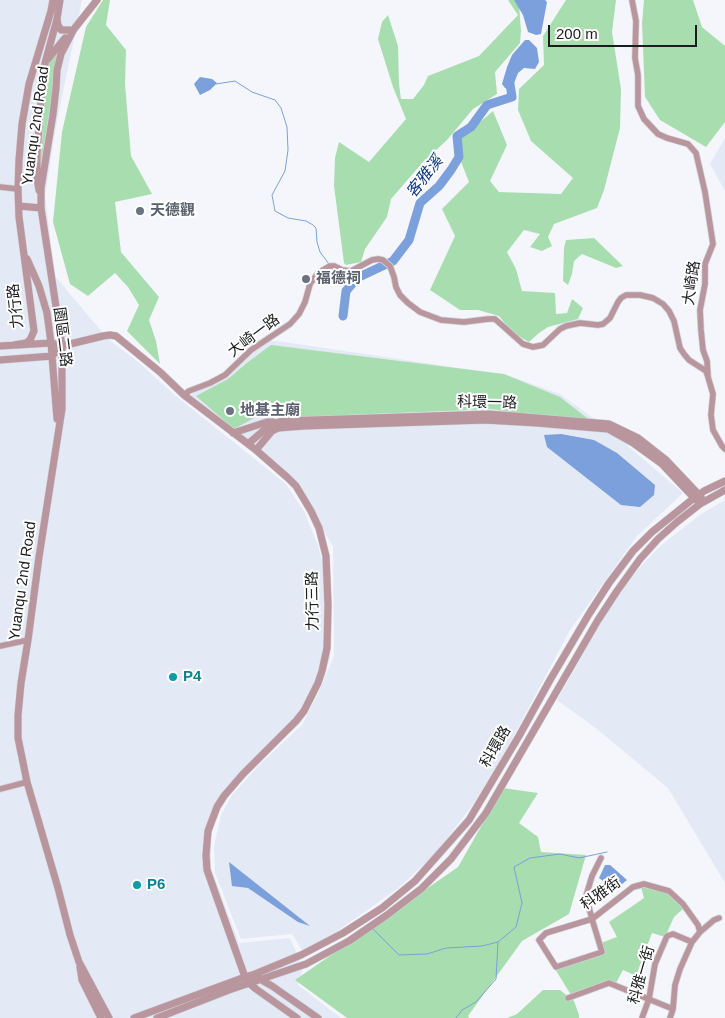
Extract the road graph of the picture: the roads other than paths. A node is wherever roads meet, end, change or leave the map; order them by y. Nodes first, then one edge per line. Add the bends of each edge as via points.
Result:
1 (53, 0) edge
2 (60, 0) edge
3 (97, 0) edge
4 (632, 0) edge
5 (57, 19) junction
6 (70, 30) junction
7 (45, 63) junction
8 (32, 72) junction
9 (0, 187) edge
10 (18, 188) junction
11 (19, 206) junction
12 (41, 208) junction
13 (24, 252) junction
14 (51, 342) junction
15 (14, 345) junction
16 (0, 346) edge
17 (62, 346) junction
18 (52, 356) junction
19 (0, 360) edge
20 (708, 377) junction
21 (184, 395) junction
22 (279, 421) junction
23 (58, 430) junction
24 (233, 433) junction
25 (248, 444) junction
26 (725, 449) edge
27 (256, 450) junction
28 (725, 482) edge
29 (725, 490) edge
30 (697, 496) junction
31 (703, 502) junction
32 (28, 640) junction
33 (0, 646) edge
34 (27, 782) junction
35 (0, 789) edge
36 (601, 858) dead end
37 (719, 918) dead end
38 (592, 919) junction
39 (700, 932) junction
40 (692, 942) junction
41 (79, 962) junction
42 (242, 966) junction
43 (275, 974) junction
44 (258, 978) junction
45 (247, 980) junction
46 (272, 986) junction
47 (568, 998) dead end
48 (649, 999) junction
49 (673, 1009) junction
50 (101, 1018) edge
51 (109, 1018) edge
52 (134, 1018) edge
53 (157, 1018) edge
54 (297, 1018) edge
55 (318, 1018) edge
56 (642, 1018) edge
57 (670, 1018) edge

1 - 8 street, 力行路
2 - 5 street
3 - 6 street, Yuanqu 2nd Road
3 - 12 street, Yuanqu 2nd Road via 74,29 61,54 41,188
4 - 20 street, 大崎路 via 636,21 638,106 644,119 658,134 688,144 696,153 705,192 713,244 705,264 700,310
5 - 6 street via 62,30
5 - 7 street
6 - 7 street, Yuanqu 2nd Road
7 - 8 street, Yuanqu 2nd Road
7 - 12 street via 37,154
8 - 10 street, 力行路 via 22,124
9 - 10 street
10 - 11 street, 力行路
11 - 12 street
11 - 13 street, 力行路
12 - 17 street, 園區二路
13 - 14 street, 園區二路 via 39,286
13 - 15 street, 力行路 via 34,331 30,340
14 - 15 street
14 - 17 street
14 - 18 street, 園區二路
15 - 16 street
17 - 18 street
17 - 21 street, 力行三路 via 116,336
17 - 23 street, Yuanqu 2nd Road via 62,409
18 - 19 street
18 - 23 street, 園區二路
20 - 21 street, 大崎一路 via 706,371 684,354 669,312 653,298 640,294 626,295 602,324 566,326 543,345 533,347 523,344 495,319 441,320 420,312 400,295 390,266 383,260 372,260 351,271 330,266 318,273 310,284 299,314 290,324 250,350 224,375
20 - 26 street, 大崎路 via 713,394 713,430
21 - 24 street, 力行三路
22 - 24 street, 科環一路
22 - 25 street
22 - 30 street, 科環一路 via 489,414 609,424 638,438 666,460
23 - 32 street, Yuanqu 2nd Road
24 - 25 street, 力行三路
25 - 27 street, 力行三路
27 - 30 street, 科環一路 via 272,431 304,426 485,420 608,429 662,464
27 - 42 street, 力行三路 via 296,486 318,528 326,556 327,648 320,677 304,711 224,796 208,831 207,870
28 - 30 street, 科環路
29 - 31 street, 科環路
30 - 31 street, 科環一路
30 - 44 street, 科環路 via 652,532 608,583 469,820 415,881 343,934
31 - 43 street, 科環路 via 658,539 616,591 486,812 451,859 421,889 349,941 306,964
32 - 33 street
32 - 34 street, Yuanqu 2nd Road via 18,714 18,738
34 - 35 street
34 - 41 street, Yuanqu 2nd Road
36 - 38 street via 586,896
37 - 39 street
38 - 38 street, 科雅街 via 546,933 539,940 556,967 602,952
38 - 39 street, 科雅街 via 633,887 644,884 669,891 683,904
39 - 40 street
40 - 48 street, 科雅一街 via 673,934 667,936 655,964
40 - 49 street via 675,985
41 - 50 street, Yuanqu 2nd Road via 82,980
41 - 51 street, Yuanqu 2nd Road
42 - 44 street
42 - 45 street, 力行三路
43 - 44 street, 科環路
43 - 46 street via 270,981
44 - 45 street, 科環路
44 - 46 street
45 - 52 street
45 - 53 street
45 - 54 street
46 - 55 street
47 - 48 street via 610,983
48 - 49 street
48 - 56 street, 科雅一街
49 - 57 street

